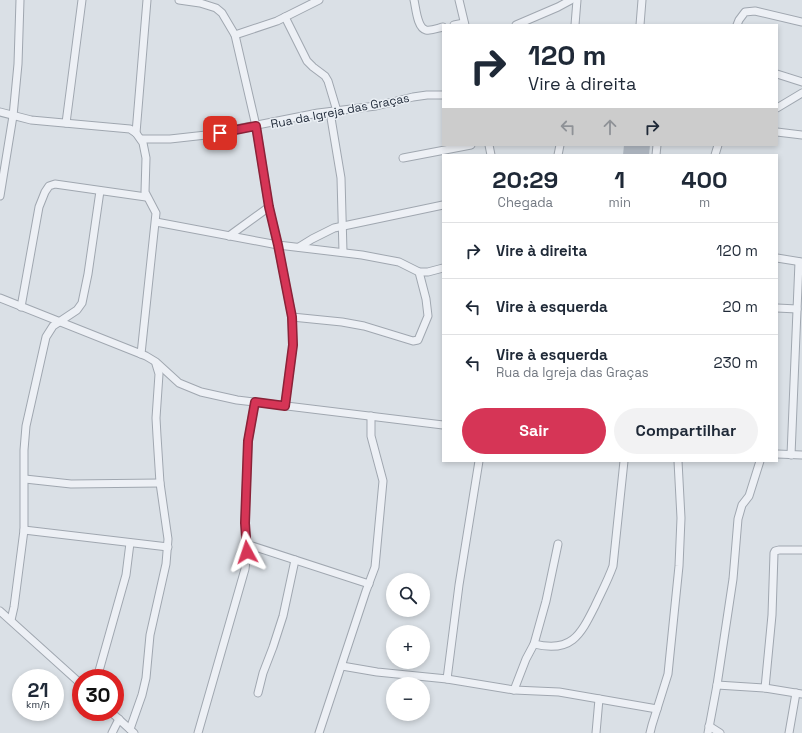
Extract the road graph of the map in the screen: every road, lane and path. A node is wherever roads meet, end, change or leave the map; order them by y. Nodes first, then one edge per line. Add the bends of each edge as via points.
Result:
1 (20, 0) edge
2 (82, 0) edge
3 (147, 0) edge
4 (179, 0) edge
5 (319, 0) edge
6 (414, 0) edge
7 (459, 0) edge
8 (571, 0) edge
9 (577, 0) edge
10 (642, 0) edge
11 (200, 2) edge
12 (285, 17) junction
13 (802, 22) edge
14 (465, 24) edge
15 (518, 24) edge
16 (575, 24) edge
17 (640, 24) edge
18 (737, 24) edge
19 (442, 27) edge
20 (235, 35) junction
21 (778, 74) edge
22 (802, 82) edge
23 (802, 93) edge
24 (442, 95) edge
25 (778, 107) edge
26 (0, 112) edge
27 (334, 112) junction
28 (13, 116) junction
29 (66, 123) junction
30 (256, 126) junction
31 (778, 132) edge
32 (136, 133) junction
33 (802, 135) edge
34 (141, 139) junction
35 (466, 146) edge
36 (403, 158) dead end
37 (1, 186) edge
38 (100, 191) junction
39 (0, 196) edge
40 (146, 197) junction
41 (442, 205) edge
42 (269, 207) junction
43 (156, 222) junction
44 (343, 227) junction
45 (229, 236) junction
46 (278, 245) junction
47 (299, 247) junction
48 (343, 252) junction
49 (778, 258) edge
50 (801, 262) edge
51 (442, 268) edge
52 (419, 272) junction
53 (0, 298) edge
54 (21, 307) junction
55 (778, 308) edge
56 (797, 309) junction
57 (292, 317) junction
58 (59, 322) junction
59 (141, 354) junction
60 (156, 362) junction
61 (794, 385) junction
62 (802, 385) edge
63 (255, 402) junction
64 (285, 406) junction
65 (370, 416) junction
66 (442, 424) edge
67 (778, 454) edge
68 (791, 455) junction
69 (802, 455) edge
70 (479, 462) edge
71 (624, 462) edge
72 (678, 462) edge
73 (760, 462) edge
74 (24, 479) junction
75 (160, 483) junction
76 (24, 530) junction
77 (130, 543) junction
78 (246, 544) junction
79 (558, 544) dead end
80 (168, 547) junction
81 (802, 550) edge
82 (295, 560) junction
83 (369, 584) junction
84 (1, 615) edge
85 (11, 620) junction
86 (534, 644) junction
87 (342, 666) junction
88 (99, 669) edge
89 (72, 676) edge
90 (447, 678) junction
91 (717, 685) junction
92 (765, 688) junction
93 (514, 690) junction
94 (258, 693) dead end
95 (799, 693) edge
96 (599, 698) junction
97 (657, 709) junction
98 (118, 721) edge
99 (121, 721) edge
100 (708, 730) edge
101 (132, 731) edge
102 (112, 733) edge
103 (198, 733) edge
104 (319, 733) edge
105 (596, 733) edge
106 (650, 733) edge
107 (720, 733) edge
108 (789, 733) edge

1 - 28 street
2 - 29 street
3 - 32 street
4 - 11 street
5 - 12 street
6 - 19 street via 420,25 424,29
7 - 14 street
8 - 15 street
9 - 16 street
10 - 17 street
11 - 20 street via 222,13
12 - 20 street
12 - 27 street via 306,61 328,81
13 - 18 street via 755,11 745,12
20 - 30 street
21 - 22 street
23 - 25 street
24 - 27 street, Rua da Igreja das Graças via 420,96
26 - 28 street
27 - 30 street, Rua da Igreja das Graças
27 - 44 street
28 - 29 street
28 - 37 street
29 - 32 street via 119,128
30 - 34 street, Rua da Igreja das Graças via 189,137
30 - 42 street
31 - 33 street
32 - 34 street
34 - 40 street via 146,152
35 - 36 street
37 - 39 street
38 - 40 street
38 - 54 street via 55,184 47,188 39,207
38 - 58 street via 82,303 77,310
40 - 43 street via 156,213
41 - 44 street
42 - 45 street
42 - 46 street
43 - 45 street
43 - 59 street
44 - 47 street via 324,232
44 - 48 street
45 - 46 street
46 - 47 street
46 - 57 street
47 - 48 street
48 - 52 street via 399,262
49 - 50 street
50 - 56 street
51 - 52 street
52 - 57 street via 428,316 418,340 413,341 364,326
53 - 54 street
54 - 58 street
55 - 56 street
56 - 61 street
57 - 64 street via 293,345
58 - 59 street
58 - 74 street via 50,329 46,337 26,426
59 - 60 street
60 - 63 street via 179,383 201,392
60 - 75 street via 159,374 156,418
61 - 62 street
61 - 68 street
63 - 64 street
63 - 78 street via 248,441
64 - 65 street
65 - 66 street
65 - 83 street via 371,436 383,481 375,567
67 - 68 street
68 - 69 street
70 - 90 street
71 - 86 street via 613,566 607,582 578,636 565,644
72 - 97 street via 681,518 679,566 668,674
73 - 91 street via 738,519 733,579
74 - 75 street via 71,484
74 - 76 street
75 - 80 street
76 - 77 street
76 - 85 street
77 - 80 street
77 - 88 street via 126,575
78 - 82 street
78 - 103 street via 244,569
79 - 86 street
80 - 101 street via 150,635 146,678
81 - 92 street via 779,550 774,553 772,615
82 - 83 street
82 - 94 street via 282,616 262,673
83 - 87 street
84 - 85 street
85 - 89 street
86 - 93 street
87 - 90 street
87 - 104 street
90 - 93 street
91 - 92 street
91 - 100 street
92 - 95 street
93 - 96 street via 559,692
95 - 108 street
96 - 97 street
96 - 105 street
97 - 106 street
98 - 102 street
99 - 101 street
100 - 107 street

